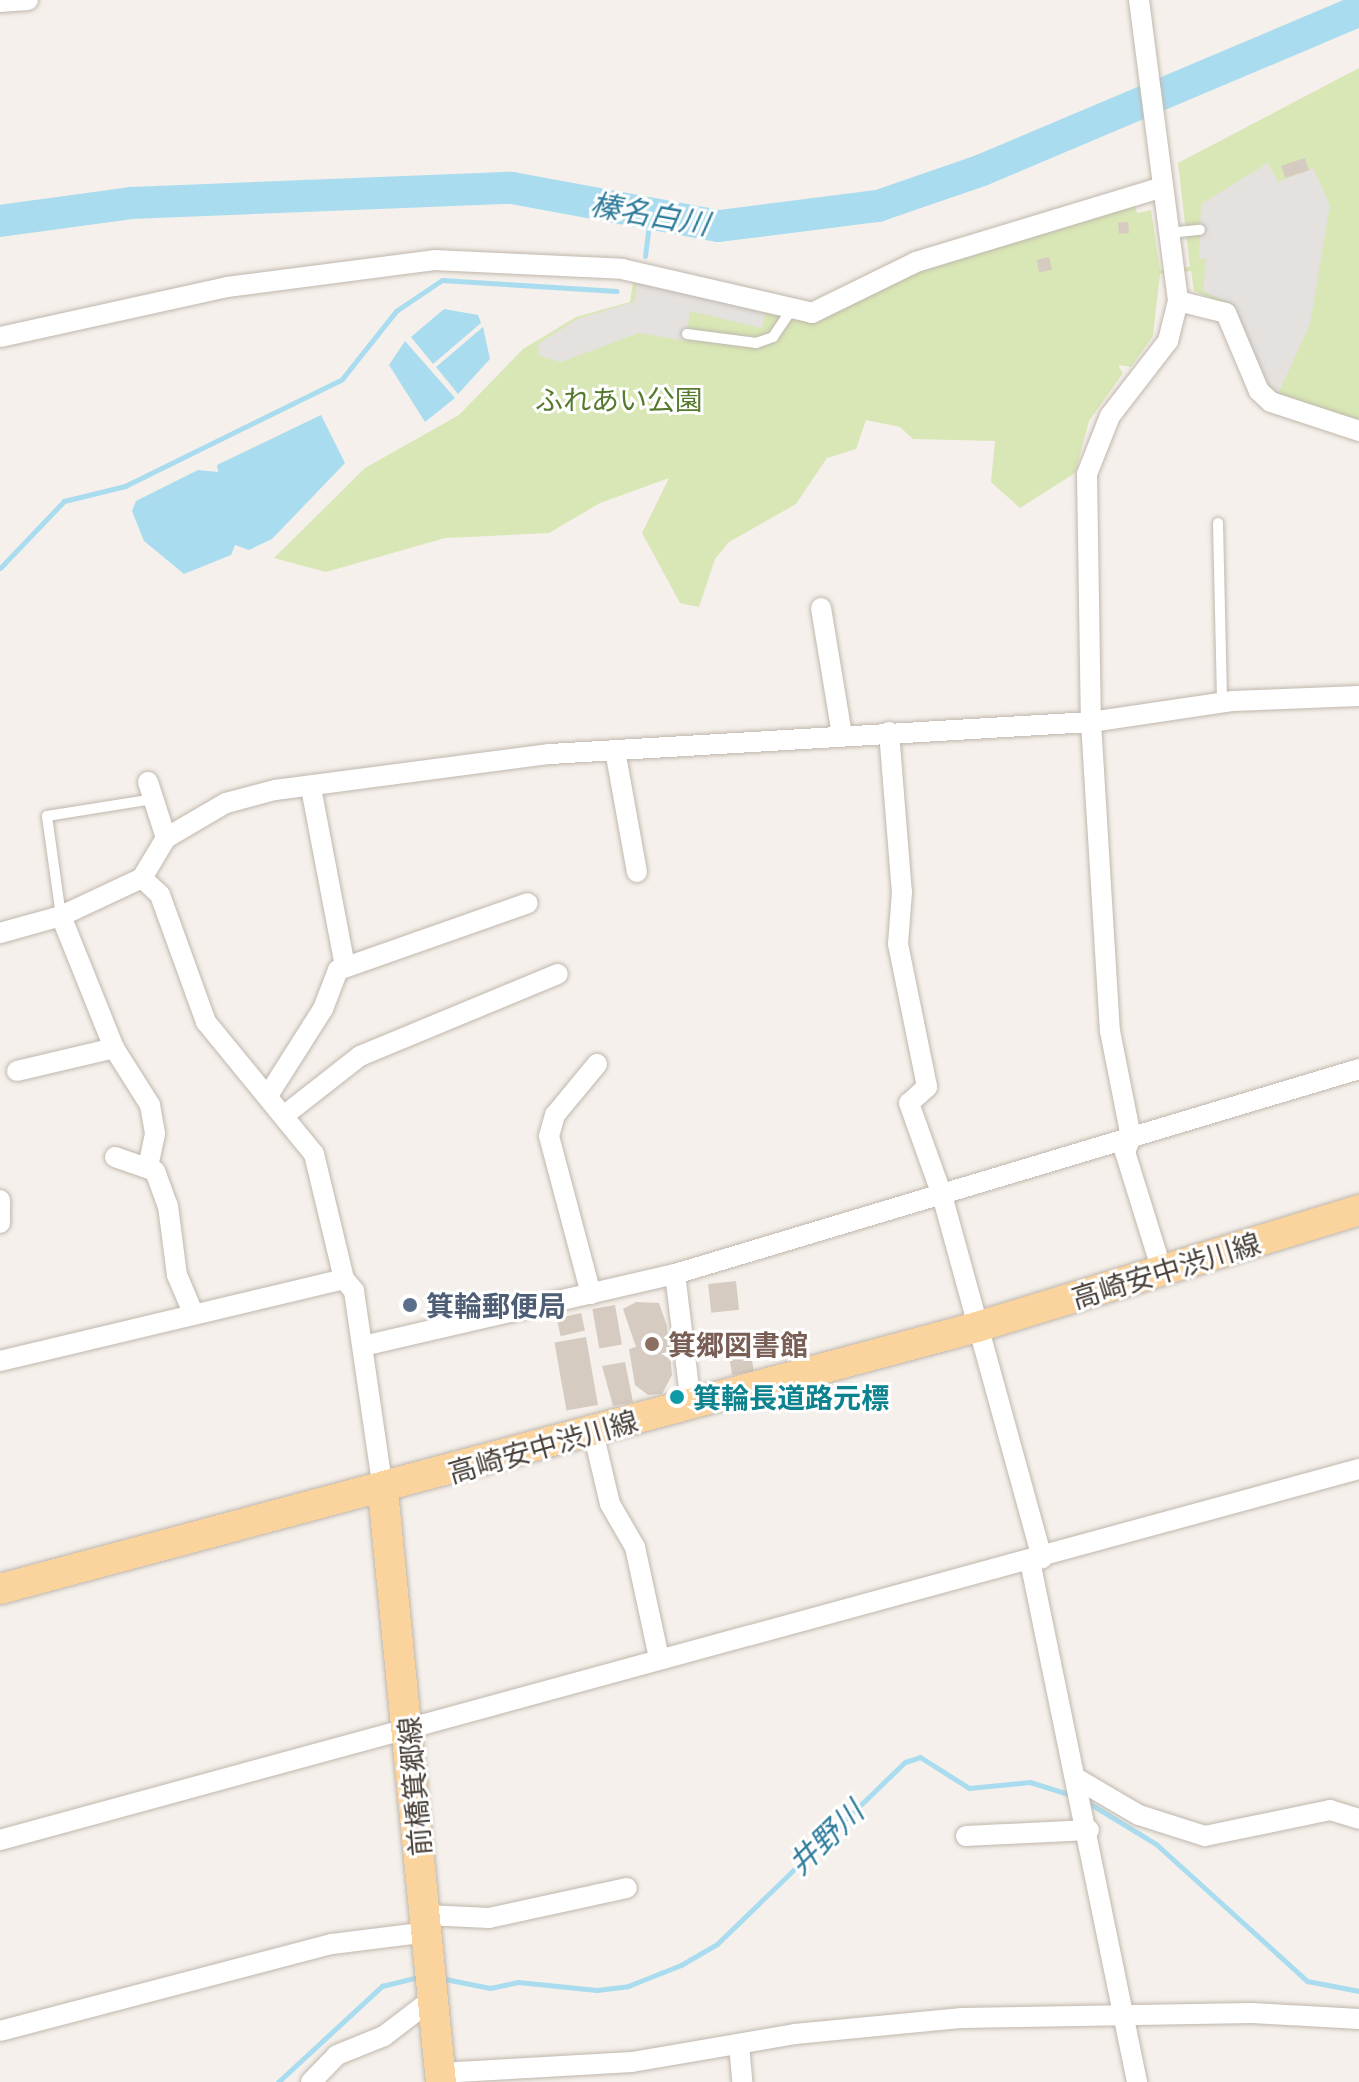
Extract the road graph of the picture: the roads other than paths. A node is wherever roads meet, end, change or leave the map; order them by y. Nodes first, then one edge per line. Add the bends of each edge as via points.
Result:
1 (28, 0) edge
2 (1139, 0) edge
3 (0, 2) edge
4 (1163, 182) junction
5 (1200, 230) dead end
6 (1169, 233) junction
7 (1178, 301) junction
8 (790, 312) junction
9 (687, 334) dead end
10 (0, 337) edge
11 (1359, 431) edge
12 (1218, 523) dead end
13 (821, 608) dead end
14 (1359, 696) edge
15 (1222, 703) junction
16 (1091, 722) junction
17 (889, 732) junction
18 (842, 735) junction
19 (615, 750) junction
20 (311, 788) junction
21 (150, 791) joint
22 (166, 838) junction
23 (637, 872) dead end
24 (142, 878) junction
25 (528, 903) dead end
26 (61, 916) junction
27 (0, 933) edge
28 (345, 967) junction
29 (558, 974) dead end
30 (114, 1048) junction
31 (597, 1064) dead end
32 (1359, 1069) edge
33 (17, 1071) dead end
34 (269, 1094) junction
35 (286, 1114) junction
36 (1131, 1137) junction
37 (115, 1157) dead end
38 (148, 1166) junction
39 (942, 1195) junction
40 (0, 1200) edge
41 (1359, 1210) edge
42 (0, 1223) edge
43 (1162, 1271) junction
44 (675, 1274) junction
45 (344, 1279) junction
46 (591, 1294) junction
47 (192, 1311) junction
48 (977, 1327) junction
49 (363, 1346) junction
50 (0, 1361) edge
51 (691, 1404) junction
52 (593, 1432) junction
53 (1359, 1469) edge
54 (383, 1491) junction
55 (1036, 1560) junction
56 (0, 1589) edge
57 (659, 1658) junction
58 (409, 1730) junction
59 (1084, 1803) junction
60 (1359, 1819) edge
61 (966, 1836) dead end
62 (0, 1840) edge
63 (627, 1888) dead end
64 (427, 1924) junction
65 (433, 1983) junction
66 (1123, 2013) junction
67 (1359, 2019) edge
68 (0, 2031) edge
69 (739, 2044) junction
70 (441, 2077) edge
71 (311, 2082) edge
72 (742, 2082) edge
73 (1137, 2082) edge

1 - 3 street
2 - 4 street
4 - 6 street
4 - 8 street via 916,262 825,310
5 - 6 lane
6 - 7 street
7 - 11 street via 1218,306 1234,318 1264,397
7 - 16 street via 1168,341 1110,416 1087,474
8 - 9 lane via 773,337 756,343
8 - 10 street via 622,269 434,260 227,287
12 - 15 lane
13 - 18 street
14 - 15 street
15 - 16 street
16 - 17 street
16 - 36 street via 1110,1031
17 - 18 street
17 - 39 street via 902,892 898,944 927,1087 909,1103
18 - 19 street
19 - 20 street
19 - 23 street
20 - 22 street via 226,803
20 - 28 street
21 - 22 street
21 - 26 lane via 47,816
22 - 24 street
24 - 26 street
24 - 34 street via 160,895 206,1022
25 - 28 street
26 - 27 street
26 - 30 street
28 - 34 street via 329,979 323,1009
29 - 35 street via 360,1056
30 - 33 street
30 - 38 street via 155,1120
31 - 46 street via 555,1115 549,1136
32 - 36 street
34 - 35 street
35 - 45 street via 314,1154 329,1194
36 - 39 street
36 - 43 street via 1125,1152
37 - 38 street
38 - 47 street via 164,1189 172,1256
39 - 44 street
39 - 48 street
40 - 42 street
41 - 43 main road, 高崎安中渋川線
43 - 48 main road, 高崎安中渋川線
44 - 46 street
44 - 51 street
45 - 47 street
45 - 49 street via 354,1291
46 - 49 street
47 - 50 street
48 - 51 main road, 高崎安中渋川線
48 - 55 street
49 - 54 street
51 - 52 main road, 高崎安中渋川線
52 - 54 main road, 高崎安中渋川線
52 - 57 street via 610,1504 635,1547
53 - 55 street
54 - 56 main road, 高崎安中渋川線
54 - 58 main road, 前橋箕郷線
55 - 57 street
55 - 59 street
57 - 58 street
58 - 62 street
58 - 64 main road, 前橋箕郷線
59 - 60 street via 1205,1836 1330,1810
59 - 61 street
59 - 66 street
63 - 64 street via 489,1918
64 - 65 main road, 前橋箕郷線
64 - 68 street
65 - 70 main road, 前橋箕郷線
65 - 71 street via 384,2036 337,2055
66 - 67 street
66 - 69 street via 962,2018
66 - 73 street
69 - 70 street via 632,2062
69 - 72 street

